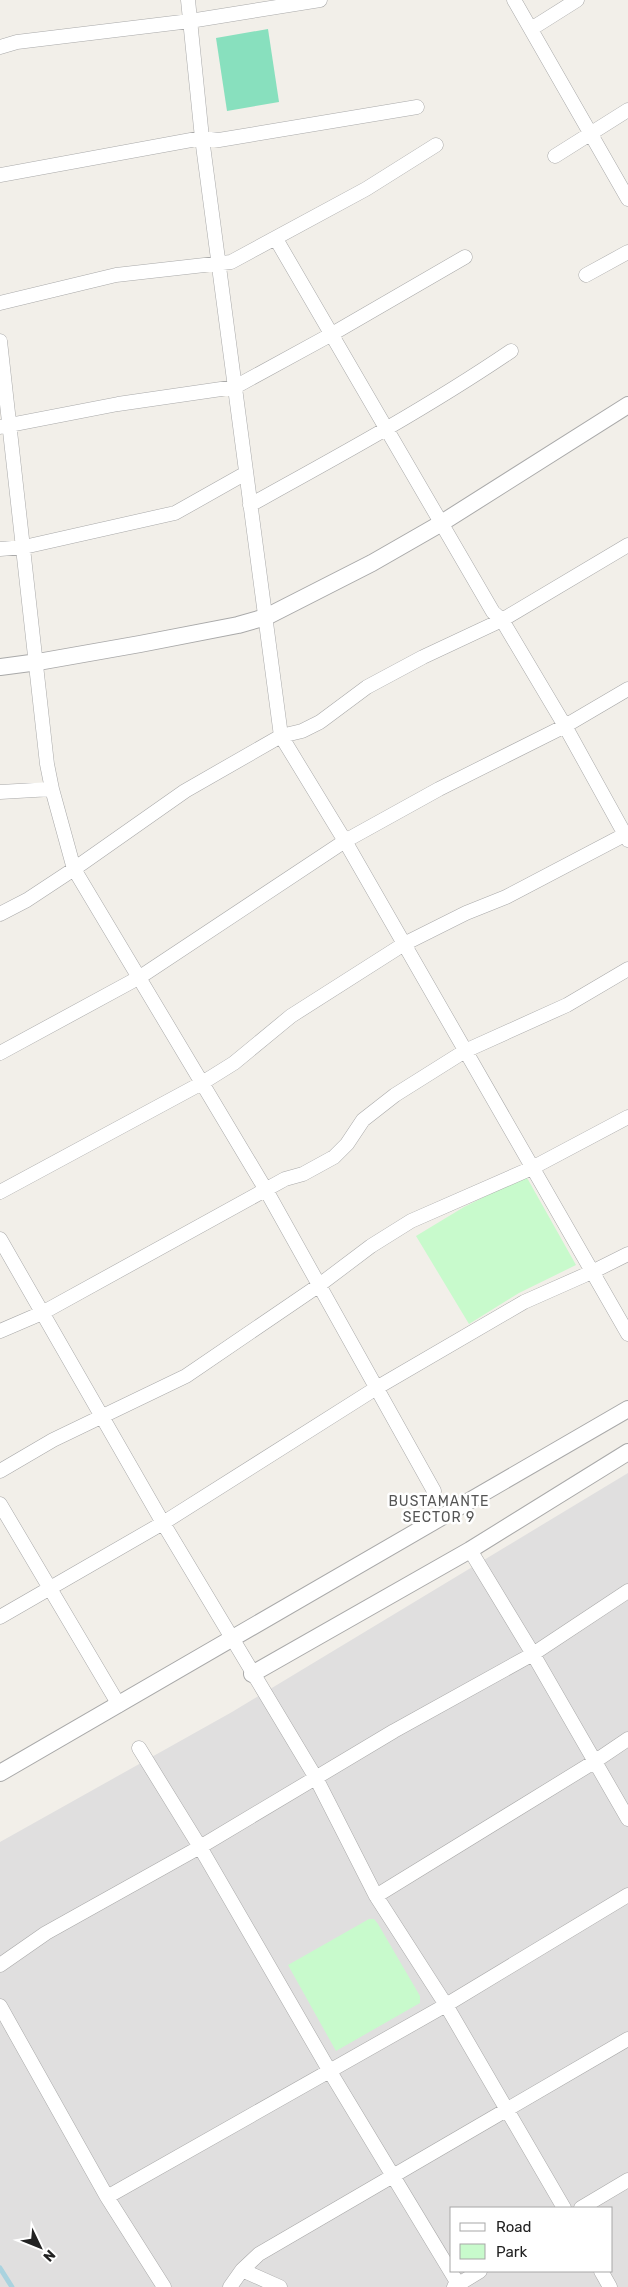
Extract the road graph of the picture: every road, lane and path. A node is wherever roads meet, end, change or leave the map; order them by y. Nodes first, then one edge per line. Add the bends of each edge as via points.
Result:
1 (188, 0) edge
2 (320, 0) edge
3 (514, 0) edge
4 (577, 0) edge
5 (190, 21) junction
6 (531, 29) junction
7 (0, 47) edge
8 (417, 107) dead end
9 (628, 110) edge
10 (590, 133) junction
11 (202, 138) junction
12 (436, 145) dead end
13 (555, 156) dead end
14 (0, 175) edge
15 (628, 199) edge
16 (276, 239) junction
17 (628, 252) edge
18 (465, 257) dead end
19 (220, 264) junction
20 (586, 275) dead end
21 (0, 303) edge
22 (332, 334) junction
23 (0, 341) edge
24 (511, 351) dead end
25 (235, 387) junction
26 (628, 405) edge
27 (6, 426) edge
28 (387, 430) junction
29 (246, 473) junction
30 (250, 505) junction
31 (440, 524) junction
32 (628, 545) edge
33 (24, 547) junction
34 (0, 549) edge
35 (266, 617) junction
36 (502, 620) junction
37 (38, 662) junction
38 (0, 667) edge
39 (628, 689) edge
40 (565, 726) junction
41 (281, 736) junction
42 (52, 789) junction
43 (0, 792) edge
44 (627, 836) edge
45 (345, 841) junction
46 (74, 869) junction
47 (0, 914) edge
48 (404, 944) junction
49 (628, 969) edge
50 (140, 977) junction
51 (465, 1051) junction
52 (0, 1053) edge
53 (202, 1083) junction
54 (628, 1116) edge
55 (532, 1168) junction
56 (266, 1190) junction
57 (0, 1192) edge
58 (0, 1238) edge
59 (628, 1254) edge
60 (594, 1271) junction
61 (318, 1286) junction
62 (42, 1313) junction
63 (0, 1331) edge
64 (628, 1334) edge
65 (378, 1387) junction
66 (628, 1409) edge
67 (102, 1417) junction
68 (628, 1452) edge
69 (0, 1471) edge
70 (434, 1491) dead end
71 (0, 1504) edge
72 (163, 1523) junction
73 (470, 1550) junction
74 (50, 1587) junction
75 (628, 1591) edge
76 (0, 1617) edge
77 (232, 1640) junction
78 (533, 1654) junction
79 (252, 1674) junction
80 (119, 1705) junction
81 (628, 1739) edge
82 (139, 1748) dead end
83 (594, 1762) junction
84 (0, 1773) edge
85 (316, 1778) junction
86 (628, 1819) edge
87 (200, 1847) junction
88 (628, 1895) edge
89 (376, 1896) junction
90 (0, 1965) edge
91 (446, 2005) junction
92 (0, 2006) edge
93 (628, 2039) edge
94 (329, 2070) junction
95 (508, 2110) junction
96 (392, 2176) junction
97 (628, 2180) edge
98 (106, 2197) junction
99 (563, 2207) edge
100 (583, 2207) edge
101 (242, 2270) junction
102 (479, 2272) edge
103 (602, 2272) edge
104 (458, 2286) edge
105 (164, 2287) edge
106 (230, 2287) edge
107 (280, 2287) edge
108 (610, 2287) edge

1 - 5 street
2 - 5 street
3 - 6 street
4 - 6 street
5 - 7 street via 17,42
5 - 11 street
6 - 10 street
8 - 11 street via 219,140
9 - 10 street
10 - 13 street
10 - 15 street
11 - 14 street
11 - 19 street
12 - 16 street
16 - 19 street
16 - 22 street
17 - 20 street
18 - 22 street
19 - 21 street via 116,275
19 - 25 street
22 - 25 street
22 - 28 street
23 - 27 street
24 - 28 street
25 - 27 street via 118,404
25 - 29 street
26 - 31 street
27 - 33 street
28 - 30 street
28 - 31 street
29 - 30 street
29 - 33 street via 176,513
30 - 35 street
31 - 35 street
31 - 36 street via 493,612
32 - 36 street
33 - 34 street
33 - 37 street
35 - 37 street
35 - 41 street
36 - 40 street
36 - 41 street via 367,687 320,722
37 - 38 street
37 - 42 street
39 - 40 street
40 - 44 street
40 - 45 street via 439,789
41 - 45 street
41 - 46 street via 184,791
42 - 43 street
42 - 46 street
44 - 48 street via 506,898
45 - 48 street
45 - 50 street
46 - 47 street
46 - 50 street
48 - 51 street
48 - 53 street via 291,1016 234,1063
49 - 51 street via 567,1005
50 - 52 street
50 - 53 street
51 - 55 street
51 - 56 street via 362,1120 347,1144 334,1157 318,1168 284,1179
53 - 56 street
53 - 57 street
54 - 55 street
55 - 60 street
55 - 61 street via 411,1221
56 - 61 street
56 - 62 street
58 - 62 street
59 - 60 street
60 - 64 street
60 - 65 street via 524,1302
61 - 65 street
61 - 67 street via 186,1376
62 - 63 street
62 - 67 street
65 - 70 street
65 - 72 street
66 - 77 street
67 - 69 street via 52,1440
67 - 72 street
68 - 73 street
71 - 74 street
72 - 74 street
72 - 77 street
73 - 78 street
73 - 79 street
74 - 76 street
74 - 80 street
75 - 78 street
77 - 79 street
77 - 80 street
78 - 83 street
78 - 85 street
79 - 85 street
80 - 84 street
81 - 83 street
82 - 87 street
83 - 86 street
83 - 89 street
85 - 87 street
85 - 89 street
87 - 90 street via 46,1933
87 - 94 street
88 - 91 street
89 - 91 street
91 - 94 street
91 - 95 street
92 - 98 street
93 - 95 street
94 - 96 street
94 - 98 street
95 - 96 street
95 - 99 street
96 - 101 street via 259,2254
96 - 104 street
97 - 100 street
98 - 105 street
101 - 106 street
101 - 107 street
102 - 104 street
103 - 108 street

